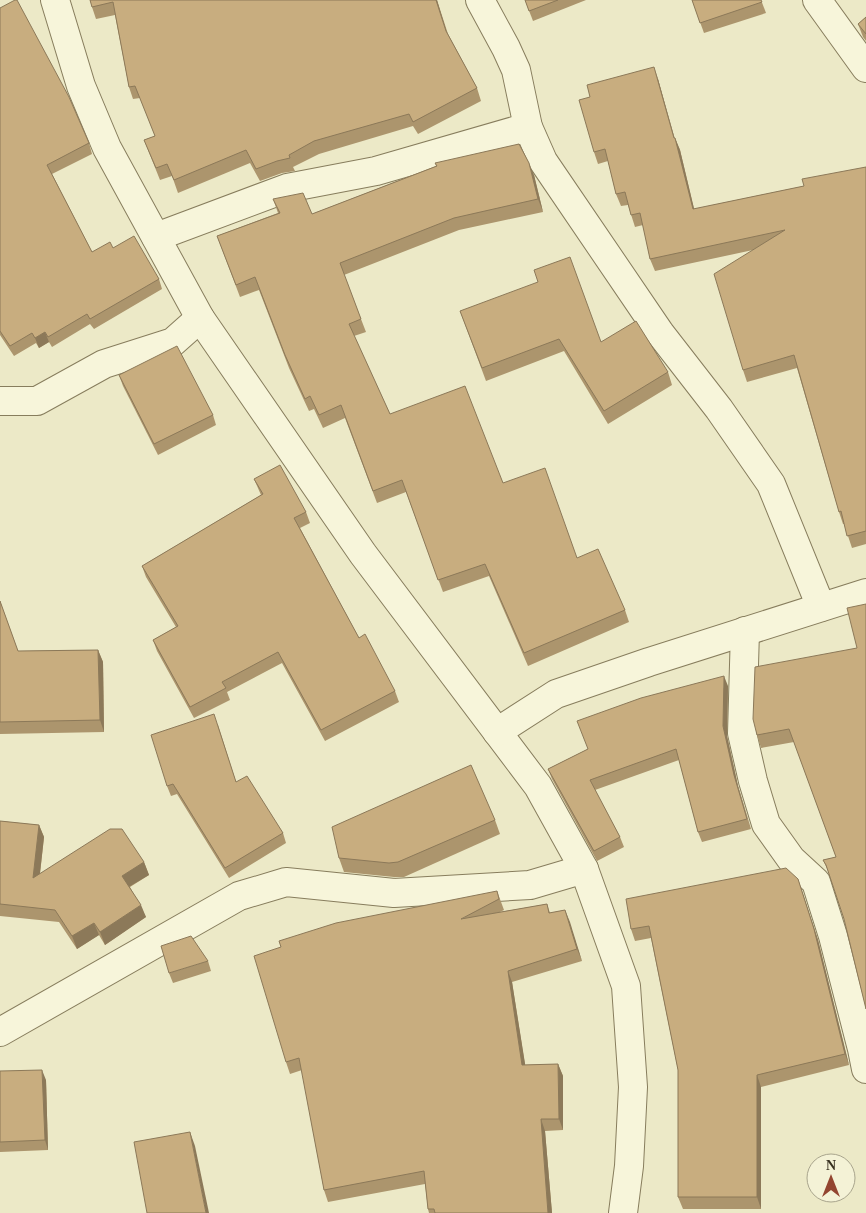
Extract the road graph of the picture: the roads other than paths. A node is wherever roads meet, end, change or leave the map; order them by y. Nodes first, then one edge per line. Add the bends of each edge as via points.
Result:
1 (55, 0) edge
2 (480, 0) edge
3 (817, 0) edge
4 (866, 68) edge
5 (528, 127) junction
6 (156, 237) junction
7 (200, 318) junction
8 (0, 400) edge
9 (866, 593) edge
10 (822, 607) junction
11 (745, 631) junction
12 (497, 732) junction
13 (584, 868) junction
14 (0, 1032) edge
15 (866, 1070) edge
16 (624, 1213) edge

1 - 6 street via 81,86 107,148
2 - 5 street via 516,70
3 - 4 street
5 - 6 street via 376,172 288,188
5 - 10 street via 543,161 660,333 719,409 771,484
6 - 7 street
7 - 8 street via 174,342 104,364 37,400
7 - 12 street via 363,554
9 - 10 street
10 - 11 street
11 - 12 street via 556,694
11 - 15 street via 742,733 753,781 766,824 791,859 816,882 833,936
12 - 13 street via 538,786
13 - 14 street via 530,885 394,893 286,882 239,896
13 - 16 street via 626,986 633,1087

